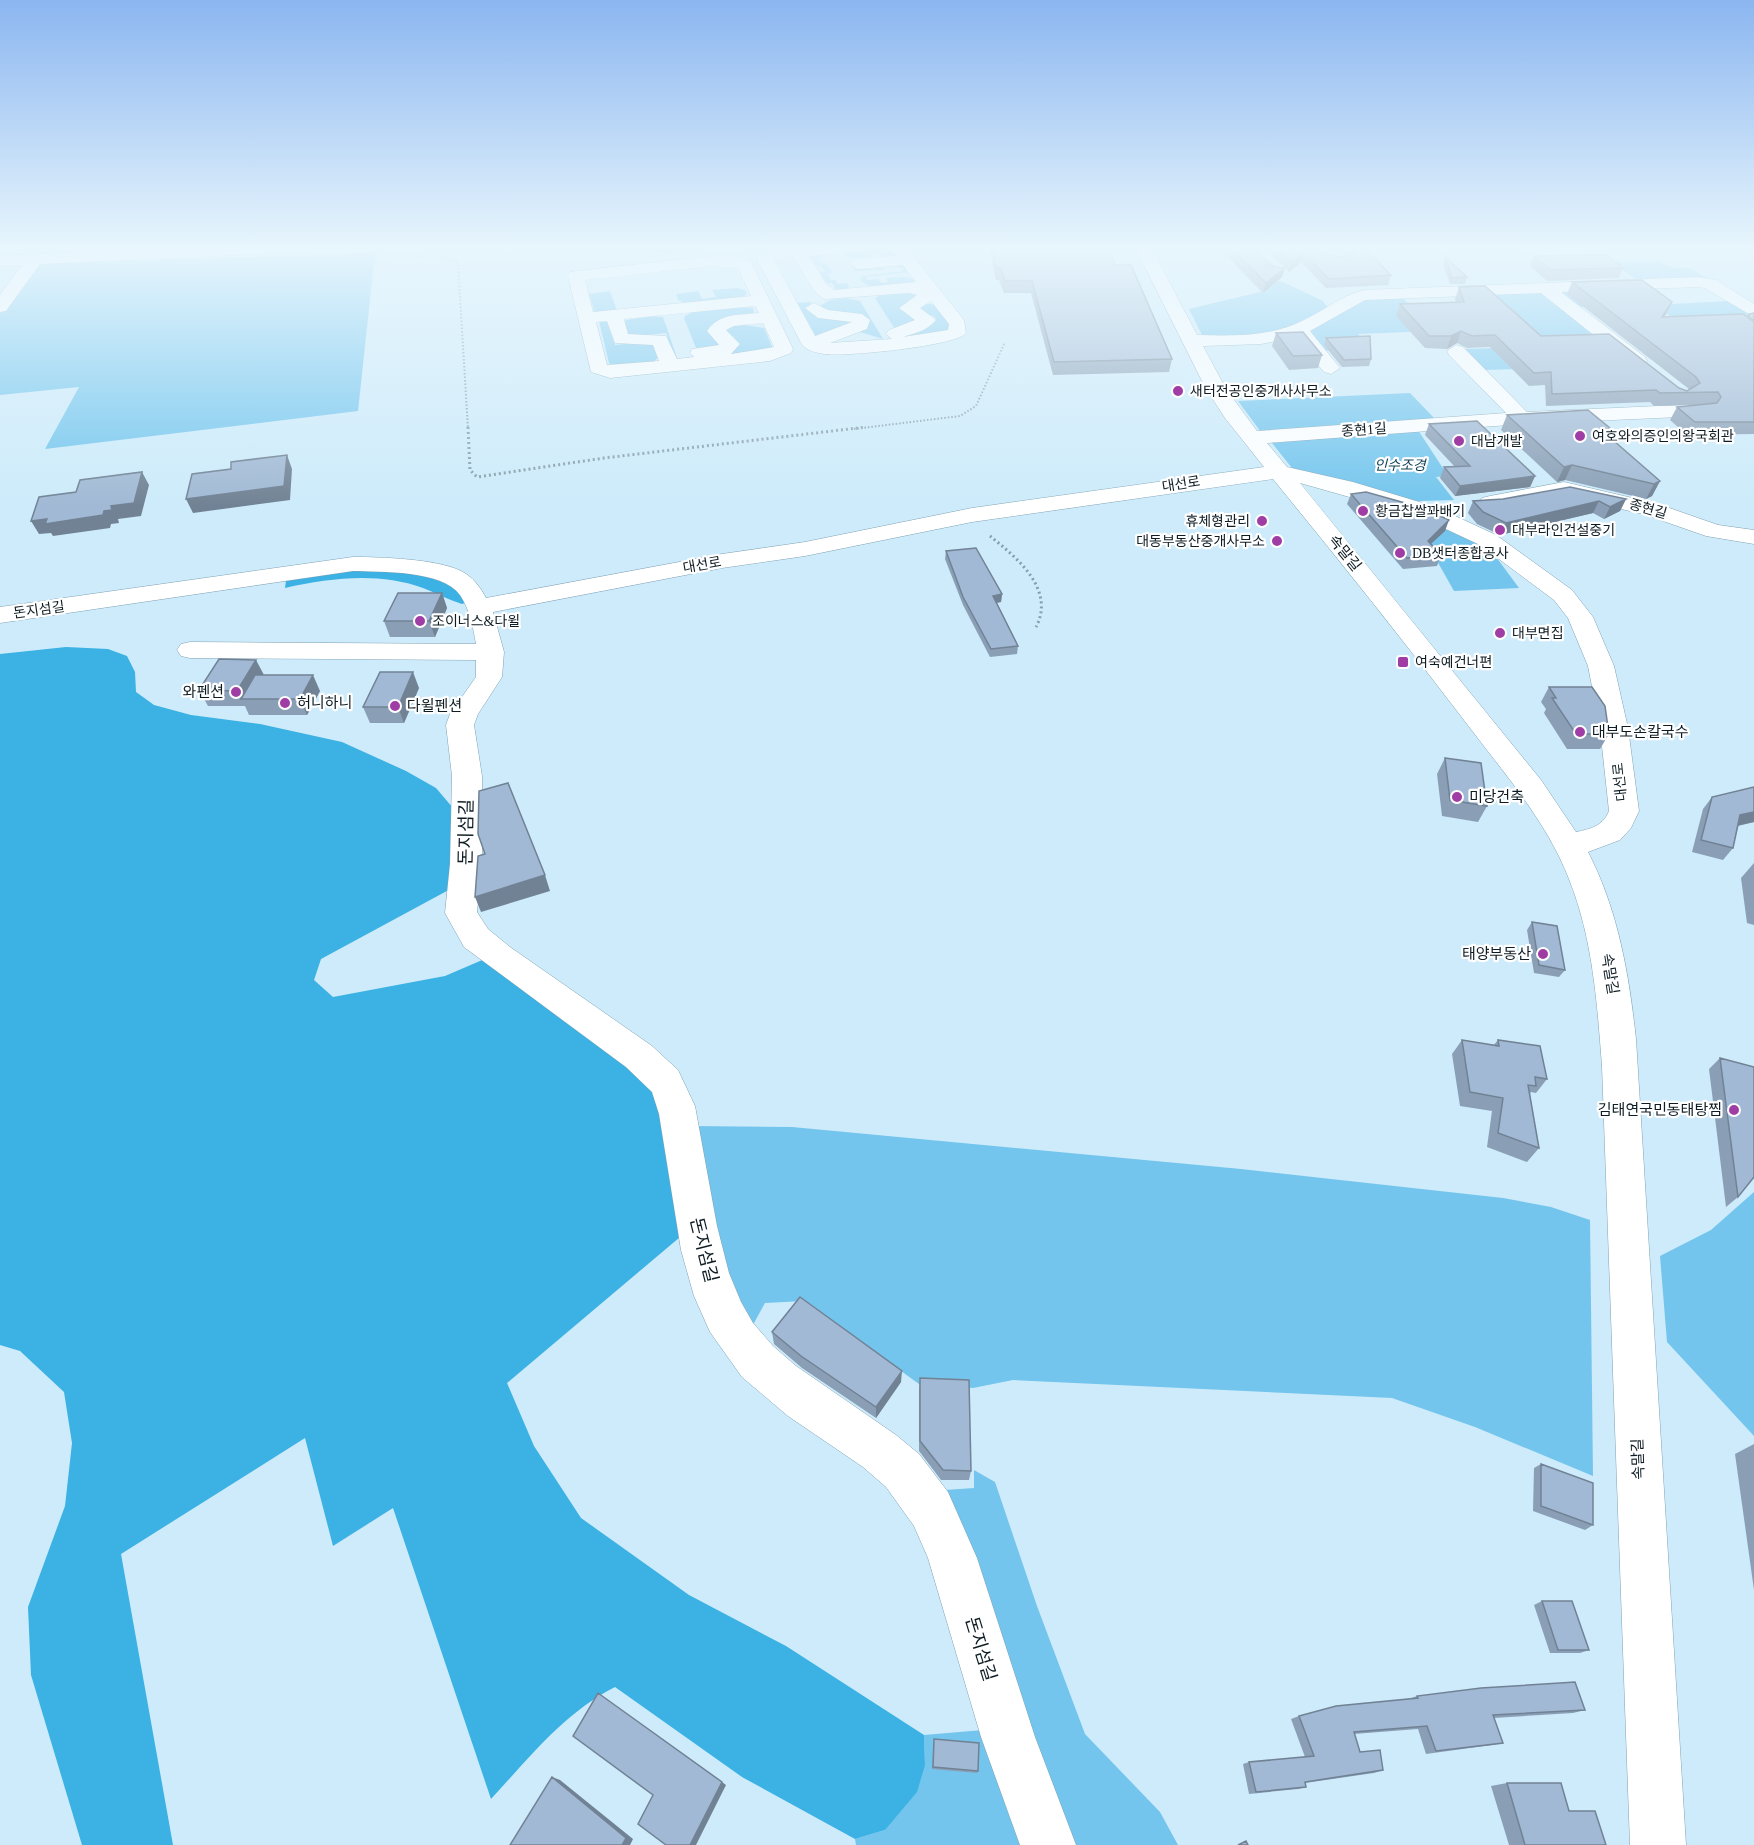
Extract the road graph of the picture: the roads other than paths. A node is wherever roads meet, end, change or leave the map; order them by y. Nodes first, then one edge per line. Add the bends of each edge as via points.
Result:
1 (589, 333) edge
2 (621, 333) edge
3 (719, 333) edge
4 (779, 333) edge
5 (805, 333) edge
6 (840, 333) edge
7 (891, 333) edge
8 (955, 333) edge
9 (1187, 333) edge
10 (1285, 333) edge
11 (1301, 333) edge
12 (1603, 333) edge
13 (913, 340) junction
14 (1191, 340) junction
15 (812, 344) junction
16 (1456, 351) dead end
17 (688, 354) junction
18 (670, 365) junction
19 (1331, 368) dead end
20 (1654, 373) edge
21 (1702, 410) edge
22 (1522, 418) junction
23 (1476, 421) junction
24 (1251, 438) junction
25 (1501, 444) edge
26 (1278, 471) junction
27 (1398, 502) junction
28 (1754, 537) edge
29 (479, 607) junction
30 (0, 615) edge
31 (190, 650) dead end
32 (491, 652) junction
33 (1568, 844) junction
34 (1048, 1845) edge
35 (1658, 1845) edge

1 - 18 street via 600,370
2 - 18 street via 621,339 660,340
3 - 17 street via 730,341 728,347
4 - 17 street via 785,346 782,351
5 - 15 street
6 - 15 street
7 - 13 street via 896,338
8 - 13 street
9 - 14 street, 속말길
10 - 14 street via 1266,339
11 - 19 street
12 - 20 street
13 - 15 street via 835,349
14 - 24 street, 속말길 via 1222,399
16 - 22 street
17 - 18 street
21 - 22 street, 종현1길
22 - 23 street, 종현1길
23 - 24 street, 종현1길
23 - 25 street
24 - 26 street, 속말길
26 - 27 street, 대선로
26 - 29 street, 대선로 via 972,515
26 - 33 street, 속말길 via 1492,735
27 - 28 street, 종현길 via 1444,507 1497,502 1542,482 1650,509 1714,531
27 - 33 street, 대선로 via 1488,540 1563,595 1590,637 1601,666 1614,728 1624,811 1609,835
29 - 30 street, 돈지섬길 via 470,591 453,576 396,565 353,564
29 - 32 street, 돈지섬길
31 - 32 street
32 - 34 street, 돈지섬길 via 489,677 460,725 467,776 461,913 476,938 648,1065 671,1090 702,1252 723,1310 737,1338 757,1361 872,1443 900,1466 924,1496 943,1531 1003,1720
33 - 35 street, 속말길 via 1588,885 1599,921 1614,998

